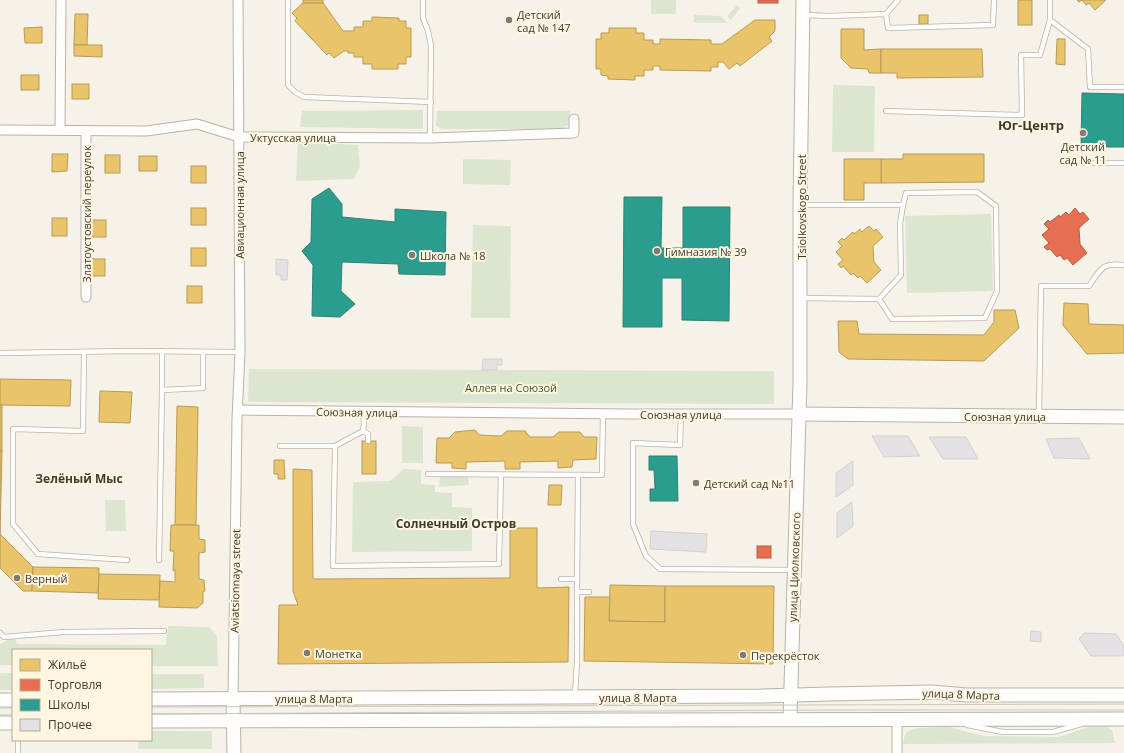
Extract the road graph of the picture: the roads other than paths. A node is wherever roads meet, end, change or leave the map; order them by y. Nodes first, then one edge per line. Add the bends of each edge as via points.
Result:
1 (61, 0) edge
2 (238, 0) edge
3 (288, 0) edge
4 (423, 0) edge
5 (803, 0) edge
6 (898, 0) edge
7 (994, 0) edge
8 (1050, 0) edge
9 (886, 14) junction
10 (803, 15) junction
11 (1050, 20) junction
12 (1124, 87) edge
13 (431, 102) junction
14 (886, 111) dead end
15 (574, 119) dead end
16 (0, 130) edge
17 (60, 130) junction
18 (86, 131) junction
19 (239, 137) junction
20 (430, 138) junction
21 (1082, 163) dead end
22 (1124, 163) edge
23 (903, 204) junction
24 (800, 205) junction
25 (1124, 265) edge
26 (86, 297) dead end
27 (800, 298) junction
28 (879, 299) junction
29 (162, 351) junction
30 (84, 352) junction
31 (203, 352) junction
32 (240, 352) junction
33 (0, 353) edge
34 (162, 390) junction
35 (238, 410) junction
36 (363, 412) junction
37 (603, 413) junction
38 (681, 414) junction
39 (799, 414) junction
40 (1039, 416) junction
41 (1124, 417) edge
42 (363, 431) junction
43 (368, 441) dead end
44 (280, 446) dead end
45 (335, 446) junction
46 (428, 474) dead end
47 (501, 475) junction
48 (578, 475) junction
49 (127, 560) dead end
50 (159, 560) dead end
51 (794, 570) junction
52 (562, 579) dead end
53 (577, 579) junction
54 (577, 592) junction
55 (589, 592) dead end
56 (164, 631) dead end
57 (0, 633) edge
58 (790, 695) junction
59 (1124, 695) edge
60 (575, 697) junction
61 (233, 699) junction
62 (0, 700) edge
63 (12, 700) edge
64 (152, 700) edge
65 (790, 719) junction
66 (1124, 719) edge
67 (234, 720) junction
68 (897, 720) junction
69 (152, 721) edge
70 (0, 723) edge
71 (12, 723) edge
72 (18, 741) edge
73 (18, 753) edge
74 (234, 753) edge
75 (897, 753) edge

1 - 17 street
2 - 19 street, Авиационная улица
3 - 13 lane via 288,85 295,92 304,97
4 - 13 lane via 423,18 431,46
5 - 10 main road, Tsiolkovskogo Street
6 - 9 lane
7 - 9 lane via 993,25 888,28
8 - 11 lane
9 - 10 lane
10 - 24 main road, Tsiolkovskogo Street
11 - 12 lane via 1088,49 1090,87
11 - 14 lane via 1040,55 1021,55 1022,115
13 - 20 lane
15 - 20 street, Уктусская улица via 574,133
16 - 17 street, Уктусская улица
17 - 18 street, Уктусская улица
18 - 19 street, Уктусская улица via 146,131 197,124
18 - 26 street, Златоустовский переулок
19 - 20 street, Уктусская улица
19 - 32 street, Авиационная улица
21 - 22 lane
23 - 24 lane
23 - 28 lane via 900,224 901,275
23 - 28 lane via 906,193 977,192 996,206 996,291 985,318 892,319
24 - 27 main road, Tsiolkovskogo Street
25 - 40 lane via 1114,263 1102,267 1089,286 1041,286
27 - 28 lane
27 - 39 main road, Tsiolkovskogo Street
29 - 30 lane
29 - 31 lane
29 - 34 lane
30 - 33 lane
30 - 49 lane via 83,431 13,429 13,524 38,554
31 - 32 lane
31 - 34 lane via 203,388
32 - 35 street, Авиационная улица
34 - 50 lane
35 - 36 street, Союзная улица
35 - 61 street, Aviatsionnaya street
36 - 37 street, Союзная улица
36 - 42 lane
37 - 38 street, Союзная улица
37 - 48 lane via 602,475
38 - 39 street, Союзная улица
38 - 51 lane via 680,444 632,443 633,524 646,556 660,569
39 - 40 main road, Союзная улица
39 - 51 main road, улица Циолковского
40 - 41 main road, Союзная улица
42 - 43 lane via 368,434
42 - 45 lane
44 - 45 lane
45 - 47 lane via 333,566 499,564
46 - 47 lane
47 - 48 lane
48 - 53 lane
51 - 58 main road, улица Циолковского
52 - 53 lane
53 - 54 lane
54 - 55 lane
54 - 60 lane
56 - 57 lane via 64,632 4,637
58 - 59 main road, улица 8 Марта via 932,692 966,695
58 - 60 main road, улица 8 Марта
58 - 65 main road, улица Циолковского
60 - 61 main road, улица 8 Марта
61 - 64 main road, улица 8 Марта
61 - 67 main road, Aviatsionnaya street
62 - 63 main road
65 - 67 main road, улица 8 Марта
65 - 68 main road, улица 8 Марта
66 - 68 main road, улица 8 Марта
67 - 69 main road, улица 8 Марта
67 - 74 main road, Aviatsionnaya street
68 - 75 street
70 - 71 main road
72 - 73 lane

